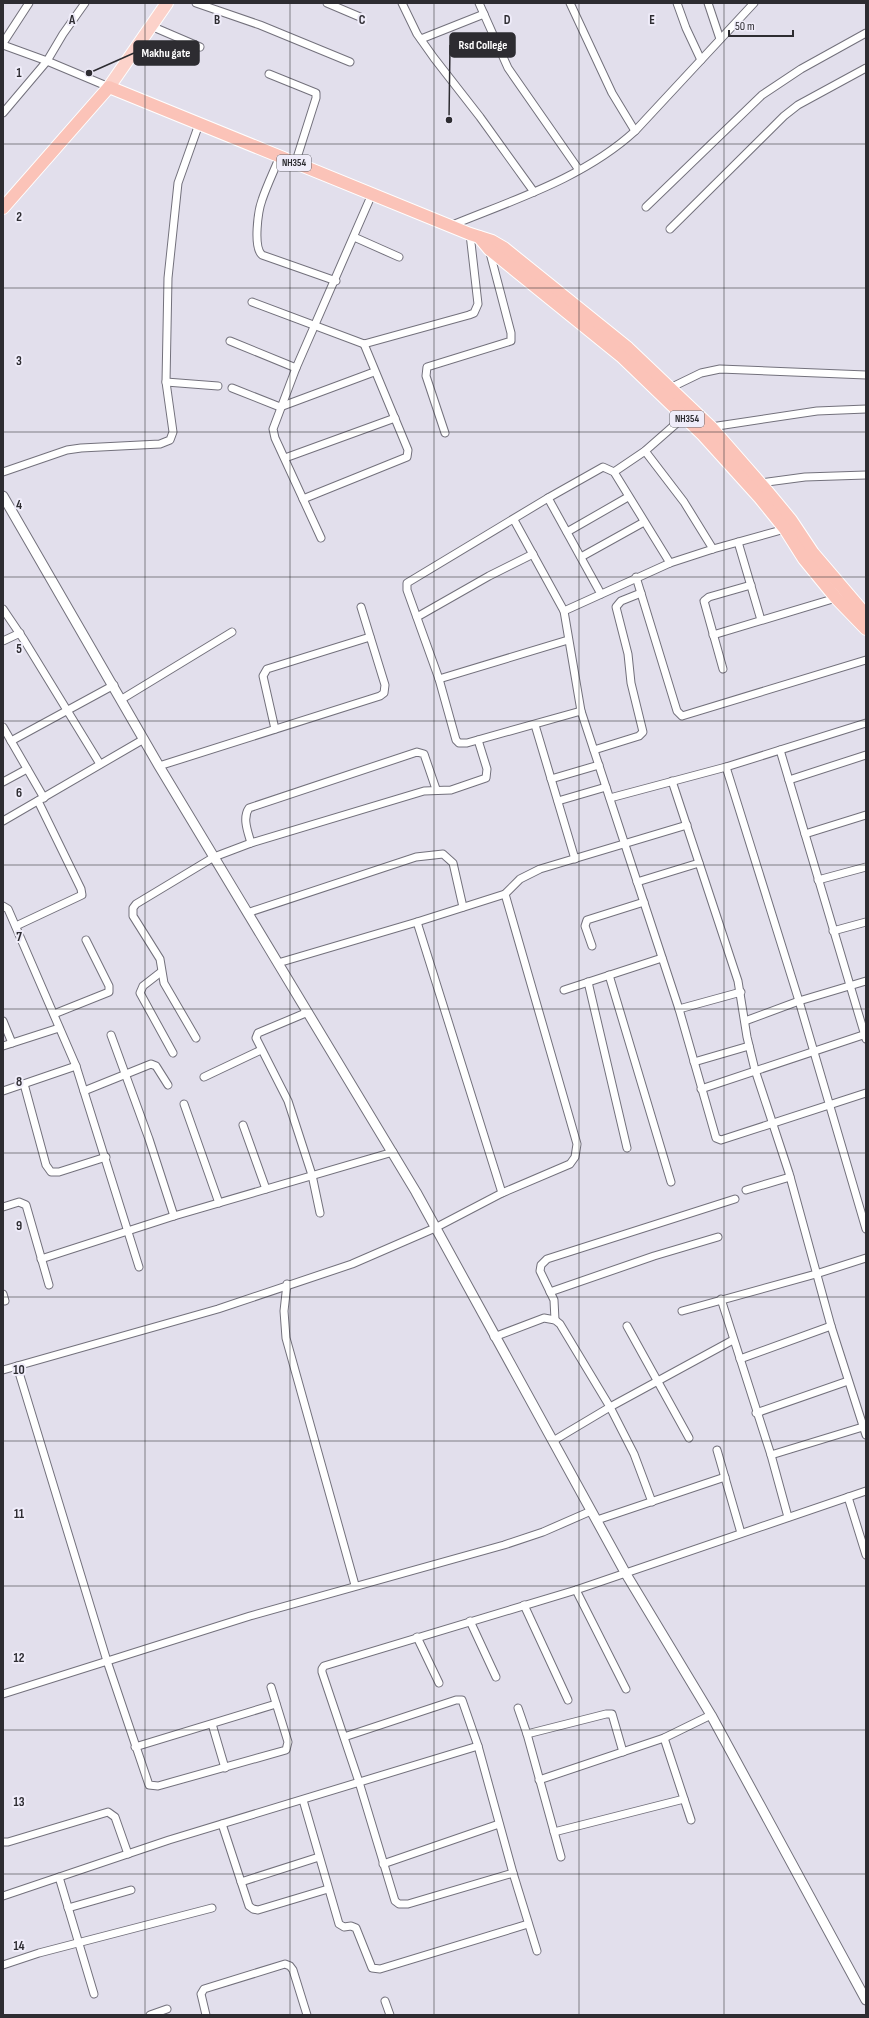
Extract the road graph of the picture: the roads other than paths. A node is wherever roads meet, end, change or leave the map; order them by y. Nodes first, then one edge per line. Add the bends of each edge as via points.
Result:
1 (29, 3) edge
2 (85, 3) edge
3 (167, 3) edge
4 (196, 3) edge
5 (327, 3) edge
6 (402, 3) edge
7 (479, 3) edge
8 (570, 3) edge
9 (677, 3) edge
10 (708, 3) edge
11 (754, 3) edge
12 (484, 14) junction
13 (360, 17) dead end
14 (151, 26) junction
15 (866, 33) edge
16 (421, 39) junction
17 (720, 39) junction
18 (3, 44) edge
19 (200, 47) dead end
20 (701, 60) junction
21 (47, 61) junction
22 (350, 62) dead end
23 (866, 68) edge
24 (269, 74) dead end
25 (109, 87) junction
26 (3, 113) edge
27 (199, 124) junction
28 (635, 131) junction
29 (280, 156) junction
30 (296, 164) junction
31 (579, 170) junction
32 (534, 192) junction
33 (372, 194) junction
34 (646, 207) dead end
35 (3, 208) edge
36 (450, 226) junction
37 (670, 229) dead end
38 (474, 236) junction
39 (354, 237) junction
40 (489, 249) junction
41 (399, 257) dead end
42 (336, 280) junction
43 (252, 302) dead end
44 (314, 327) junction
45 (230, 341) dead end
46 (364, 344) junction
47 (296, 368) junction
48 (374, 372) junction
49 (866, 375) edge
50 (166, 382) junction
51 (218, 386) dead end
52 (232, 388) dead end
53 (670, 388) junction
54 (280, 407) junction
55 (866, 410) edge
56 (688, 413) junction
57 (395, 418) junction
58 (711, 428) junction
59 (445, 433) dead end
60 (645, 451) junction
61 (285, 458) junction
62 (3, 472) edge
63 (614, 472) junction
64 (866, 475) edge
65 (760, 483) junction
66 (3, 496) edge
67 (628, 496) junction
68 (548, 498) junction
69 (303, 499) junction
70 (514, 520) junction
71 (644, 522) junction
72 (786, 529) junction
73 (567, 532) junction
74 (321, 538) dead end
75 (738, 542) junction
76 (713, 549) junction
77 (533, 554) junction
78 (581, 558) junction
79 (670, 564) junction
80 (636, 577) junction
81 (751, 586) junction
82 (641, 593) junction
83 (601, 594) junction
84 (836, 598) junction
85 (361, 606) dead end
86 (3, 609) edge
87 (564, 611) junction
88 (866, 615) edge
89 (417, 617) junction
90 (761, 620) junction
91 (866, 629) edge
92 (232, 632) dead end
93 (20, 633) junction
94 (713, 634) junction
95 (370, 637) junction
96 (568, 640) junction
97 (3, 641) edge
98 (866, 660) edge
99 (723, 669) dead end
100 (439, 678) junction
101 (114, 685) junction
102 (122, 699) junction
103 (67, 710) junction
104 (581, 711) junction
105 (866, 723) edge
106 (535, 725) junction
107 (3, 727) edge
108 (275, 729) junction
109 (144, 739) junction
110 (478, 740) junction
111 (11, 741) junction
112 (594, 750) junction
113 (780, 750) junction
114 (866, 755) edge
115 (100, 764) junction
116 (599, 765) junction
117 (159, 766) junction
118 (726, 767) junction
119 (27, 769) junction
120 (551, 779) junction
121 (789, 780) junction
122 (672, 781) junction
123 (3, 782) edge
124 (606, 787) junction
125 (436, 790) junction
126 (610, 798) junction
127 (41, 799) junction
128 (558, 801) junction
129 (866, 815) edge
130 (3, 821) edge
131 (687, 825) junction
132 (805, 834) junction
133 (251, 843) junction
134 (625, 844) junction
135 (214, 858) junction
136 (575, 859) junction
137 (700, 863) junction
138 (866, 867) edge
139 (818, 880) junction
140 (637, 882) junction
141 (505, 894) junction
142 (644, 902) junction
143 (3, 906) edge
144 (463, 907) junction
145 (247, 913) junction
146 (417, 922) junction
147 (866, 922) edge
148 (16, 926) junction
149 (833, 931) junction
150 (86, 940) dead end
151 (592, 946) dead end
152 (662, 958) junction
153 (278, 963) junction
154 (161, 972) junction
155 (609, 975) junction
156 (866, 981) edge
157 (588, 982) junction
158 (850, 986) junction
159 (564, 990) dead end
160 (741, 992) junction
161 (799, 1001) junction
162 (679, 1009) junction
163 (308, 1012) junction
164 (54, 1014) junction
165 (3, 1021) edge
166 (745, 1021) junction
167 (59, 1028) junction
168 (111, 1035) dead end
169 (866, 1036) edge
170 (196, 1038) dead end
171 (12, 1043) junction
172 (3, 1046) edge
173 (749, 1046) junction
174 (261, 1050) junction
175 (814, 1052) junction
176 (174, 1053) dead end
177 (694, 1062) junction
178 (76, 1066) junction
179 (755, 1070) junction
180 (125, 1076) junction
181 (204, 1077) dead end
182 (24, 1084) junction
183 (168, 1085) dead end
184 (701, 1089) junction
185 (3, 1090) edge
186 (84, 1091) junction
187 (866, 1093) edge
188 (184, 1104) dead end
189 (828, 1104) junction
190 (773, 1123) junction
191 (243, 1125) dead end
192 (627, 1148) dead end
193 (392, 1152) junction
194 (106, 1157) junction
195 (312, 1175) junction
196 (790, 1177) junction
197 (671, 1182) dead end
198 (266, 1189) junction
199 (746, 1190) dead end
200 (502, 1193) junction
201 (734, 1199) dead end
202 (219, 1203) junction
203 (3, 1206) edge
204 (320, 1213) dead end
205 (174, 1216) junction
206 (434, 1228) junction
207 (866, 1229) edge
208 (128, 1232) junction
209 (718, 1237) dead end
210 (866, 1258) edge
211 (41, 1259) junction
212 (139, 1266) dead end
213 (816, 1274) junction
214 (288, 1284) junction
215 (49, 1285) dead end
216 (550, 1292) junction
217 (721, 1299) junction
218 (682, 1311) dead end
219 (555, 1320) junction
220 (626, 1326) dead end
221 (831, 1326) junction
222 (494, 1337) junction
223 (733, 1340) junction
224 (740, 1359) junction
225 (16, 1366) junction
226 (3, 1370) edge
227 (848, 1381) junction
228 (658, 1382) junction
229 (610, 1407) junction
230 (756, 1414) junction
231 (865, 1426) edge
232 (866, 1435) edge
233 (689, 1438) dead end
234 (553, 1441) junction
235 (717, 1450) dead end
236 (771, 1455) junction
237 (725, 1477) junction
238 (866, 1491) edge
239 (848, 1497) junction
240 (652, 1502) junction
241 (591, 1511) junction
242 (788, 1517) junction
243 (597, 1520) junction
244 (741, 1533) junction
245 (866, 1555) edge
246 (626, 1574) junction
247 (355, 1585) junction
248 (576, 1590) junction
249 (524, 1605) junction
250 (470, 1622) junction
251 (417, 1637) junction
252 (107, 1660) junction
253 (496, 1677) dead end
254 (439, 1683) dead end
255 (271, 1687) dead end
256 (626, 1689) dead end
257 (3, 1694) edge
258 (568, 1700) dead end
259 (276, 1704) junction
260 (518, 1708) dead end
261 (711, 1715) junction
262 (212, 1724) junction
263 (527, 1734) junction
264 (344, 1737) junction
265 (664, 1738) junction
266 (478, 1746) junction
267 (135, 1747) junction
268 (623, 1752) junction
269 (225, 1768) junction
270 (539, 1780) junction
271 (359, 1782) junction
272 (684, 1799) junction
273 (303, 1800) junction
274 (691, 1820) dead end
275 (222, 1824) junction
276 (499, 1824) junction
277 (554, 1832) junction
278 (3, 1842) edge
279 (128, 1854) junction
280 (319, 1857) junction
281 (561, 1858) dead end
282 (383, 1864) junction
283 (513, 1873) junction
284 (59, 1877) junction
285 (242, 1882) junction
286 (328, 1889) junction
287 (131, 1890) dead end
288 (3, 1896) edge
289 (68, 1908) junction
290 (212, 1908) dead end
291 (528, 1924) junction
292 (78, 1942) junction
293 (537, 1951) dead end
294 (3, 1965) edge
295 (94, 1994) dead end
296 (866, 2000) edge
297 (385, 2001) dead end
298 (167, 2009) dead end
299 (305, 2014) edge
300 (150, 2015) edge
301 (206, 2015) edge
302 (390, 2015) edge

1 - 18 street
2 - 21 street
3 - 14 main road
4 - 22 street via 260,24
5 - 13 street
6 - 16 street
7 - 12 street
8 - 28 street via 612,93
9 - 20 street
10 - 17 street
11 - 17 street
12 - 16 street
12 - 31 street via 508,68
14 - 19 street
14 - 25 main road
15 - 34 street via 801,68 762,95
16 - 32 street
17 - 20 street
18 - 21 street
20 - 28 street
21 - 25 street
21 - 26 street
23 - 37 street via 798,105 784,116
24 - 30 street via 316,93
25 - 27 highway, NH354
25 - 35 highway
27 - 29 highway, NH354
27 - 50 street via 181,172 175,202 168,278
28 - 31 street via 619,145
29 - 30 highway, NH354
29 - 42 street via 261,201 258,252
30 - 33 highway, NH354
31 - 32 street
32 - 36 street
33 - 36 highway, NH354
33 - 39 street
36 - 38 highway, NH354
38 - 40 highway, NH354
38 - 46 street via 478,304 474,313
38 - 53 highway, NH354 via 492,241 504,248 628,348
39 - 41 street
39 - 42 street
40 - 56 highway, NH354
40 - 59 street via 511,341 427,367 426,376
42 - 44 street
43 - 44 street
44 - 46 street
44 - 47 street
45 - 47 street
46 - 48 street
47 - 54 street
48 - 54 street
48 - 57 street
49 - 53 street via 720,369 701,373
50 - 51 street
50 - 62 street via 173,432 166,443 67,450
52 - 54 street
53 - 56 highway, NH354
54 - 61 street via 273,428
55 - 58 street via 800,413
56 - 58 highway, NH354
56 - 60 street
56 - 72 highway, NH354
57 - 61 street
57 - 69 street via 408,450 405,459
58 - 65 highway, NH354
60 - 63 street
60 - 76 street via 684,502
61 - 69 street
63 - 67 street
63 - 68 street via 603,467
64 - 65 street via 805,477
65 - 88 highway, NH354 via 791,520 812,553
66 - 101 street
67 - 71 street
67 - 73 street
68 - 70 street
68 - 73 street
69 - 74 street
70 - 77 street
70 - 89 street via 407,584 406,590
71 - 78 street
71 - 79 street
72 - 75 street
72 - 84 highway, NH354 via 804,559
73 - 78 street
75 - 76 street
75 - 81 street
76 - 79 street
77 - 87 street
77 - 89 street
78 - 83 street
79 - 80 street
80 - 82 street
80 - 83 street
81 - 90 street
81 - 94 street via 706,598 704,604
82 - 98 street via 677,711 682,716
82 - 112 street via 621,601 616,607 643,732 639,736
83 - 87 street
84 - 90 street
84 - 91 highway, NH354
85 - 95 street
86 - 93 street
87 - 96 street
89 - 100 street
90 - 94 street
92 - 102 street
93 - 97 street
93 - 103 street
94 - 99 street
95 - 108 street via 267,669 263,676
95 - 108 street via 385,685 384,693
96 - 100 street
96 - 104 street
100 - 110 street via 456,740 463,744
101 - 102 street
101 - 103 street
102 - 109 street
103 - 111 street
103 - 115 street
104 - 106 street
104 - 112 street
105 - 113 street
106 - 110 street
106 - 120 street
107 - 111 street
108 - 117 street
109 - 115 street
109 - 117 street
110 - 125 street via 487,769 486,778 451,790
111 - 119 street
112 - 116 street
113 - 118 street
113 - 121 street
114 - 121 street
115 - 127 street
116 - 120 street
116 - 124 street
117 - 135 street
118 - 122 street
118 - 161 street
119 - 123 street
119 - 127 street
120 - 128 street
121 - 132 street
122 - 126 street
122 - 131 street
124 - 126 street
124 - 128 street
125 - 133 street via 417,793
125 - 133 street via 424,754 417,752 249,808 245,820
126 - 134 street
127 - 130 street
127 - 148 street via 82,895
128 - 136 street
129 - 132 street
131 - 134 street
131 - 137 street
132 - 139 street
133 - 135 street
134 - 136 street
134 - 140 street
135 - 145 street
135 - 154 street via 133,908 133,916 160,959
136 - 141 street via 532,872 520,879
137 - 140 street
137 - 160 street
138 - 139 street
139 - 149 street
140 - 142 street
141 - 144 street
141 - 200 street via 577,1144 575,1157 570,1164
142 - 151 street via 587,920 585,924
142 - 152 street
143 - 148 street via 8,909
144 - 145 street via 453,863 443,854 416,857
144 - 146 street
145 - 153 street
146 - 153 street
146 - 200 street
147 - 149 street
148 - 164 street
149 - 158 street
150 - 164 street via 109,986 109,992
152 - 155 street
152 - 162 street
153 - 163 street
154 - 170 street via 165,987
154 - 176 street via 143,986 140,993
155 - 157 street
155 - 197 street
156 - 158 street
157 - 159 street
157 - 192 street
158 - 161 street
158 - 169 street
160 - 162 street
160 - 166 street
161 - 166 street
161 - 175 street
162 - 177 street
163 - 174 street via 258,1033 256,1038
163 - 193 street
164 - 167 street
165 - 171 street
166 - 173 street
167 - 171 street
167 - 178 street
168 - 180 street
169 - 175 street
171 - 172 street
173 - 177 street
173 - 179 street
174 - 181 street
174 - 195 street via 288,1101
175 - 179 street
175 - 189 street
177 - 184 street
178 - 182 street
178 - 186 street
179 - 184 street
179 - 190 street
180 - 183 street via 154,1064
180 - 186 street
180 - 205 street
182 - 185 street
182 - 194 street via 46,1165 51,1172 60,1172
184 - 190 street via 718,1140
186 - 194 street
187 - 189 street
188 - 202 street
189 - 190 street
189 - 207 street
190 - 196 street
191 - 198 street
193 - 195 street
193 - 206 street
194 - 208 street
195 - 198 street
195 - 204 street
196 - 199 street
196 - 213 street
198 - 202 street
200 - 206 street
201 - 216 street via 547,1259 540,1265 540,1271
202 - 205 street
203 - 211 street via 19,1202 26,1205
205 - 208 street
206 - 214 street via 369,1258
206 - 222 street
208 - 211 street
208 - 212 street
209 - 216 street
210 - 213 street
211 - 215 street
213 - 217 street
213 - 221 street
214 - 225 street via 218,1309
214 - 247 street via 284,1311 286,1338
216 - 219 street via 555,1305
217 - 218 street
217 - 223 street
219 - 222 street via 544,1318
219 - 229 street via 560,1324
220 - 228 street
221 - 224 street
221 - 227 street
222 - 234 street
223 - 224 street
223 - 228 street
224 - 230 street
225 - 226 street
225 - 252 street
227 - 230 street
227 - 231 street
228 - 229 street
228 - 233 street
229 - 234 street
229 - 240 street via 634,1454
230 - 236 street
231 - 232 street
231 - 236 street
234 - 241 street
235 - 237 street
236 - 242 street
237 - 240 street
237 - 244 street
238 - 239 street
239 - 242 street
239 - 245 street
240 - 243 street
241 - 243 street
241 - 247 street via 543,1532 504,1545
242 - 244 street
243 - 246 street
244 - 246 street
246 - 248 street
246 - 261 street
247 - 252 street
248 - 249 street
248 - 256 street
249 - 250 street
249 - 258 street
250 - 251 street
250 - 253 street
251 - 254 street
251 - 264 street via 324,1666 322,1672
252 - 257 street
252 - 267 street
255 - 259 street
259 - 262 street
259 - 269 street via 288,1742 286,1750
260 - 263 street
261 - 265 street
261 - 296 street
262 - 267 street
262 - 269 street
263 - 268 street via 610,1714 613,1716
263 - 270 street
264 - 266 street via 460,1700 465,1704
264 - 271 street
265 - 268 street
265 - 272 street
266 - 271 street
266 - 276 street
267 - 269 street via 146,1780 153,1787
268 - 270 street
270 - 277 street
271 - 273 street
271 - 282 street
272 - 274 street
272 - 277 street
273 - 275 street
273 - 280 street
275 - 279 street
275 - 285 street
276 - 282 street
276 - 283 street
277 - 281 street
278 - 279 street via 108,1812 115,1816
279 - 284 street
280 - 285 street
280 - 286 street
282 - 283 street via 393,1896 403,1905
283 - 291 street
284 - 288 street
284 - 289 street
285 - 286 street via 250,1906 258,1910
286 - 291 street via 339,1924 356,1928 370,1966 375,1970
287 - 289 street
289 - 292 street
290 - 292 street
291 - 293 street
292 - 294 street
292 - 295 street
297 - 302 street
298 - 300 street
299 - 301 street via 293,1970 285,1964 204,1989 201,1994

